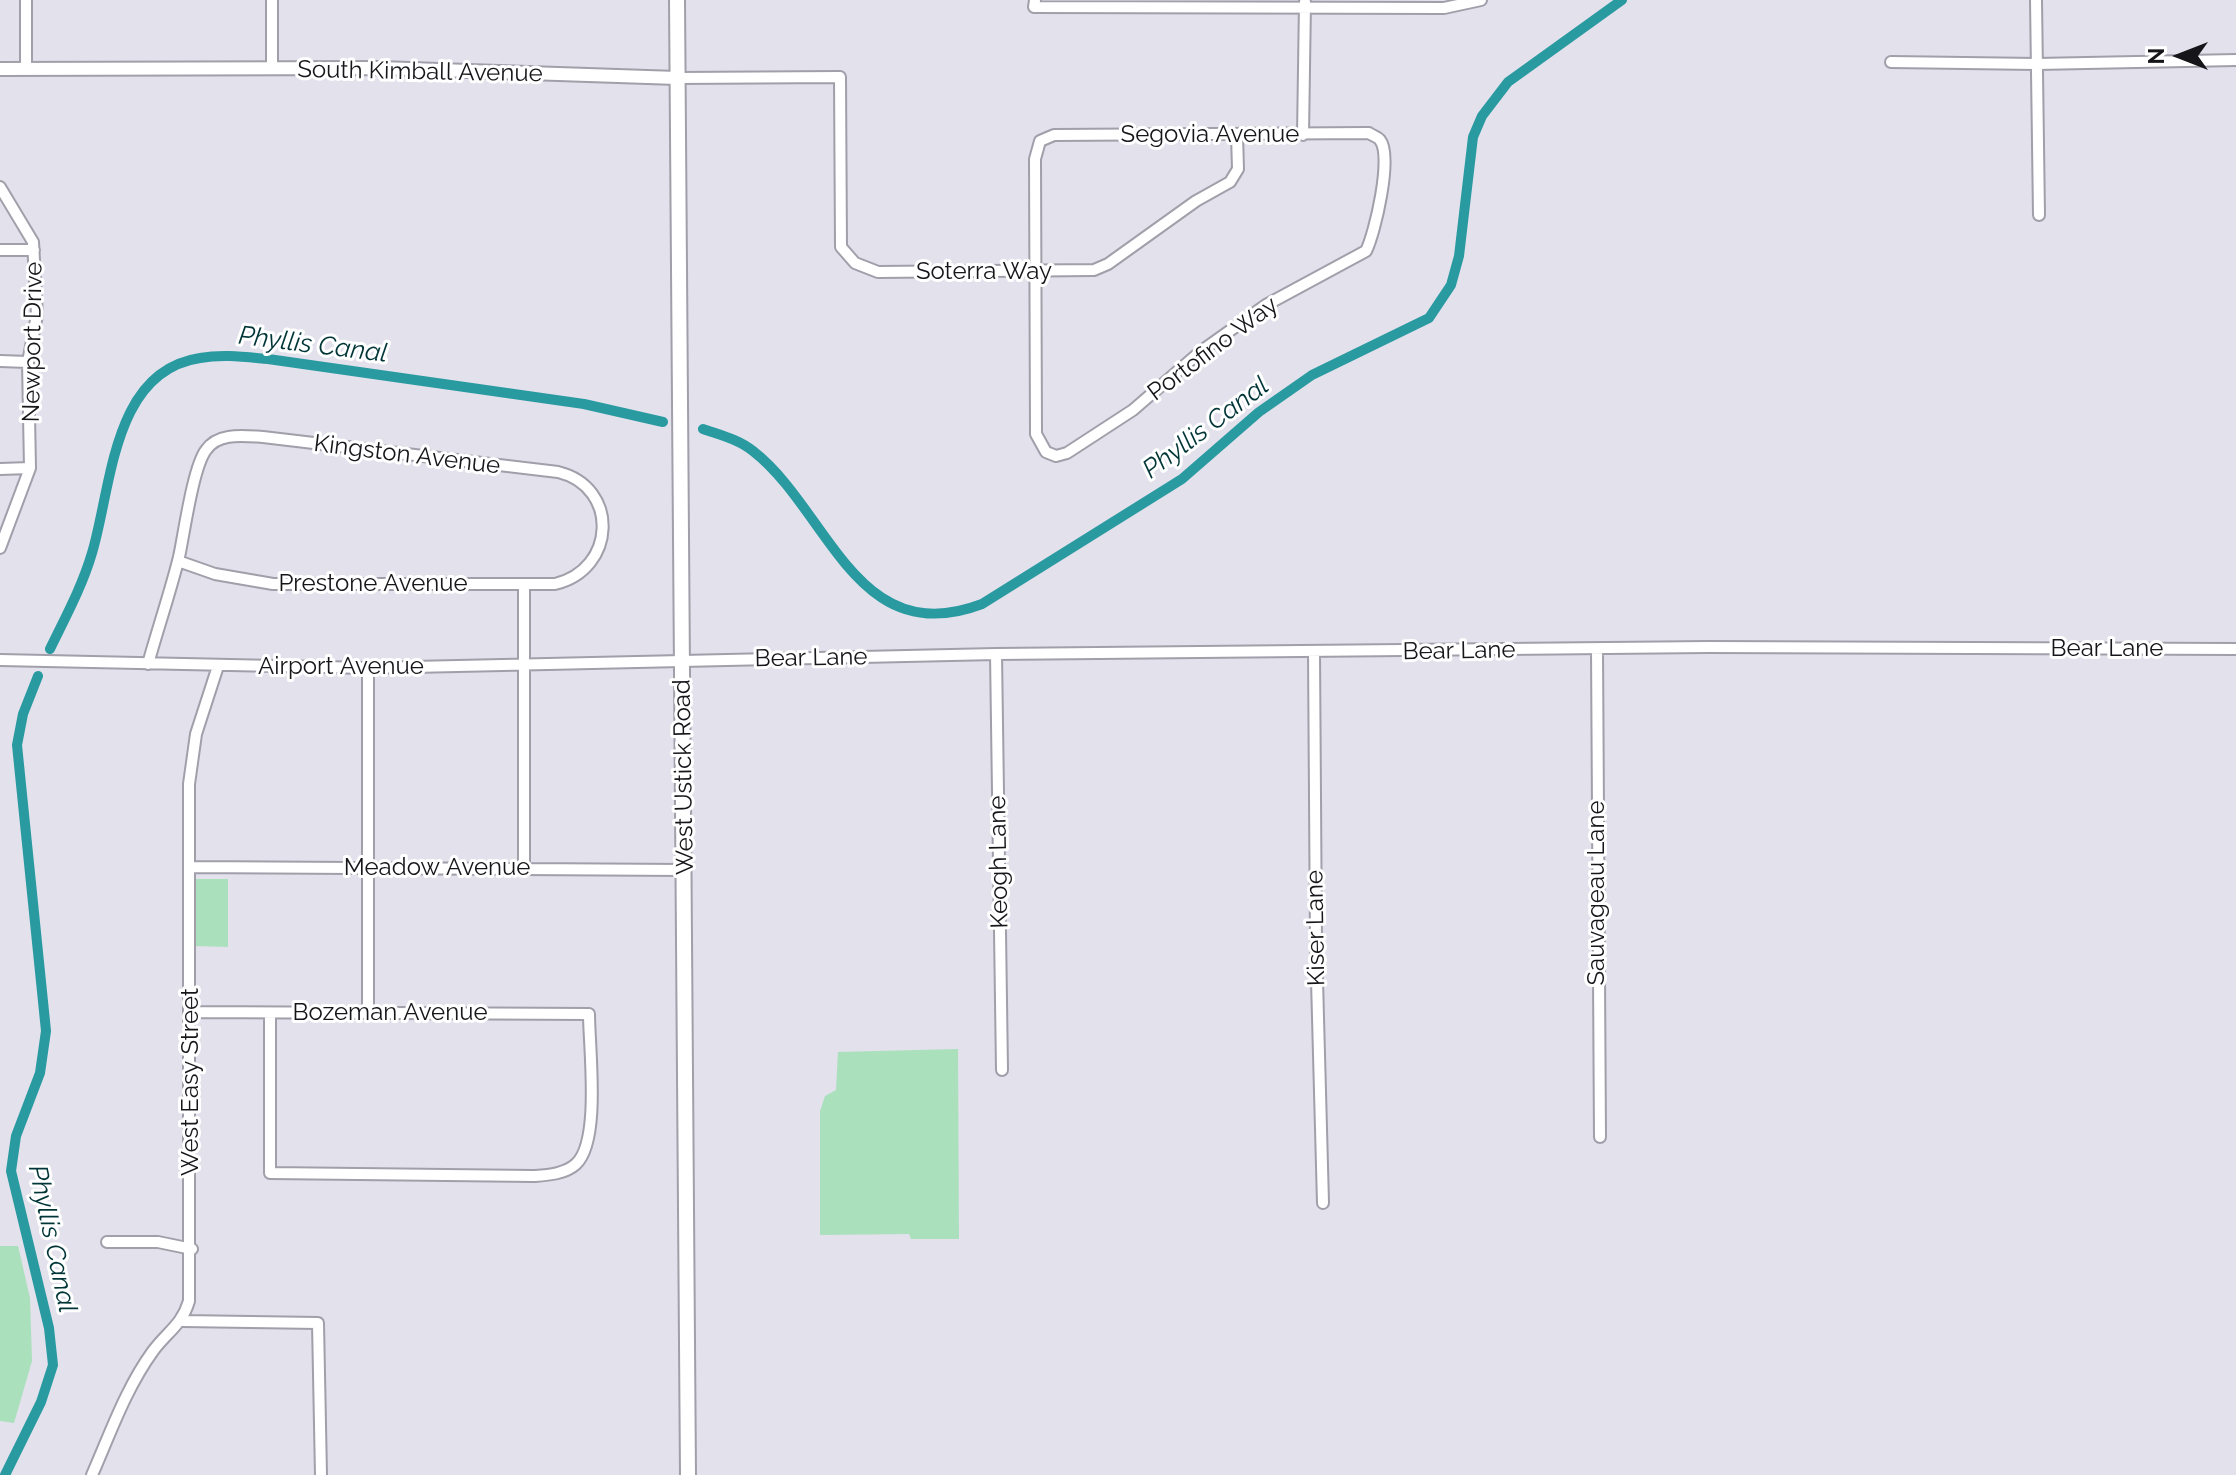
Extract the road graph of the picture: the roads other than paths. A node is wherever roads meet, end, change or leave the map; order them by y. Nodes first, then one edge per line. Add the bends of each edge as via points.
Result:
1 (26, 0) edge
2 (272, 0) edge
3 (677, 0) edge
4 (1481, 0) edge
5 (2036, 0) edge
6 (1306, 3) edge
7 (1034, 4) edge
8 (2236, 60) edge
9 (1891, 62) dead end
10 (2037, 64) junction
11 (0, 69) edge
12 (26, 69) junction
13 (272, 69) junction
14 (840, 77) joint
15 (677, 78) junction
16 (1237, 135) junction
17 (1303, 135) junction
18 (1380, 140) joint
19 (0, 187) edge
20 (2039, 215) dead end
21 (0, 250) edge
22 (34, 250) junction
23 (1037, 273) junction
24 (0, 361) edge
25 (28, 362) junction
26 (30, 468) junction
27 (0, 469) edge
28 (0, 548) edge
29 (178, 561) junction
30 (571, 580) joint
31 (524, 585) junction
32 (1597, 649) junction
33 (2236, 649) edge
34 (1314, 652) junction
35 (996, 654) junction
36 (0, 660) edge
37 (682, 661) junction
38 (148, 664) junction
39 (524, 665) junction
40 (218, 666) junction
41 (368, 668) junction
42 (189, 867) junction
43 (368, 868) junction
44 (524, 869) junction
45 (685, 870) junction
46 (191, 1012) junction
47 (270, 1013) junction
48 (368, 1013) junction
49 (1002, 1070) dead end
50 (1600, 1137) dead end
51 (1323, 1203) dead end
52 (107, 1242) dead end
53 (192, 1249) junction
54 (183, 1321) junction
55 (92, 1475) edge
56 (321, 1475) edge
57 (688, 1475) edge

1 - 12 street
2 - 13 street
3 - 15 main road, West Ustick Road
4 - 6 street via 1444,8
5 - 10 street
6 - 7 street
6 - 17 street
8 - 10 street
9 - 10 street
10 - 20 street
11 - 12 street, South Kimball Avenue
12 - 13 street, South Kimball Avenue
13 - 15 street, South Kimball Avenue
14 - 15 street, South Kimball Avenue
14 - 23 street, Soterra Way via 841,247 855,263 878,272
15 - 37 main road, West Ustick Road
16 - 17 street, Segovia Avenue
16 - 23 street, Soterra Way via 1238,169 1230,182 1108,264 1094,270
16 - 23 street, Segovia Avenue via 1054,135 1040,141 1035,159
17 - 18 street, Segovia Avenue via 1369,133
18 - 23 street, Portofino Way via 1386,155 1374,235 1366,251 1266,305 1200,352 1133,410 1056,456 1046,452 1036,434
19 - 22 street, Newport Drive
21 - 22 street
22 - 25 street, Newport Drive via 37,315
24 - 25 street
25 - 26 street, Newport Drive
26 - 27 street
26 - 28 street, Newport Drive
29 - 30 street, Kingston Avenue via 205,450 236,435 576,476 601,507 601,538 597,557
29 - 31 street, Prestone Avenue via 273,584
29 - 38 street
30 - 31 street, Prestone Avenue
31 - 39 street
32 - 33 street, Bear Lane
32 - 34 street, Bear Lane
32 - 50 street, Sauvageau Lane
34 - 35 street, Bear Lane
34 - 51 street, Kiser Lane
35 - 37 street, Bear Lane
35 - 49 street, Keogh Lane
36 - 38 street, Airport Avenue
37 - 39 street, Airport Avenue
37 - 45 main road, West Ustick Road
38 - 40 street, Airport Avenue
39 - 41 street, Airport Avenue
39 - 44 street
40 - 41 street, Airport Avenue
40 - 42 street, West Easy Street via 196,734 189,784
41 - 43 street
42 - 43 street, Meadow Avenue
42 - 46 street, West Easy Street
43 - 44 street, Meadow Avenue
43 - 48 street
44 - 45 street, Meadow Avenue
45 - 57 main road, West Ustick Road
46 - 47 street, Bozeman Avenue
46 - 53 street, West Easy Street
47 - 48 street, Bozeman Avenue
47 - 48 street, Bozeman Avenue via 270,1173 534,1176 560,1172 578,1162 590,1127 589,1014
52 - 53 street via 158,1242
53 - 54 street, West Easy Street
54 - 55 street via 154,1350 124,1401
54 - 56 street via 318,1323

